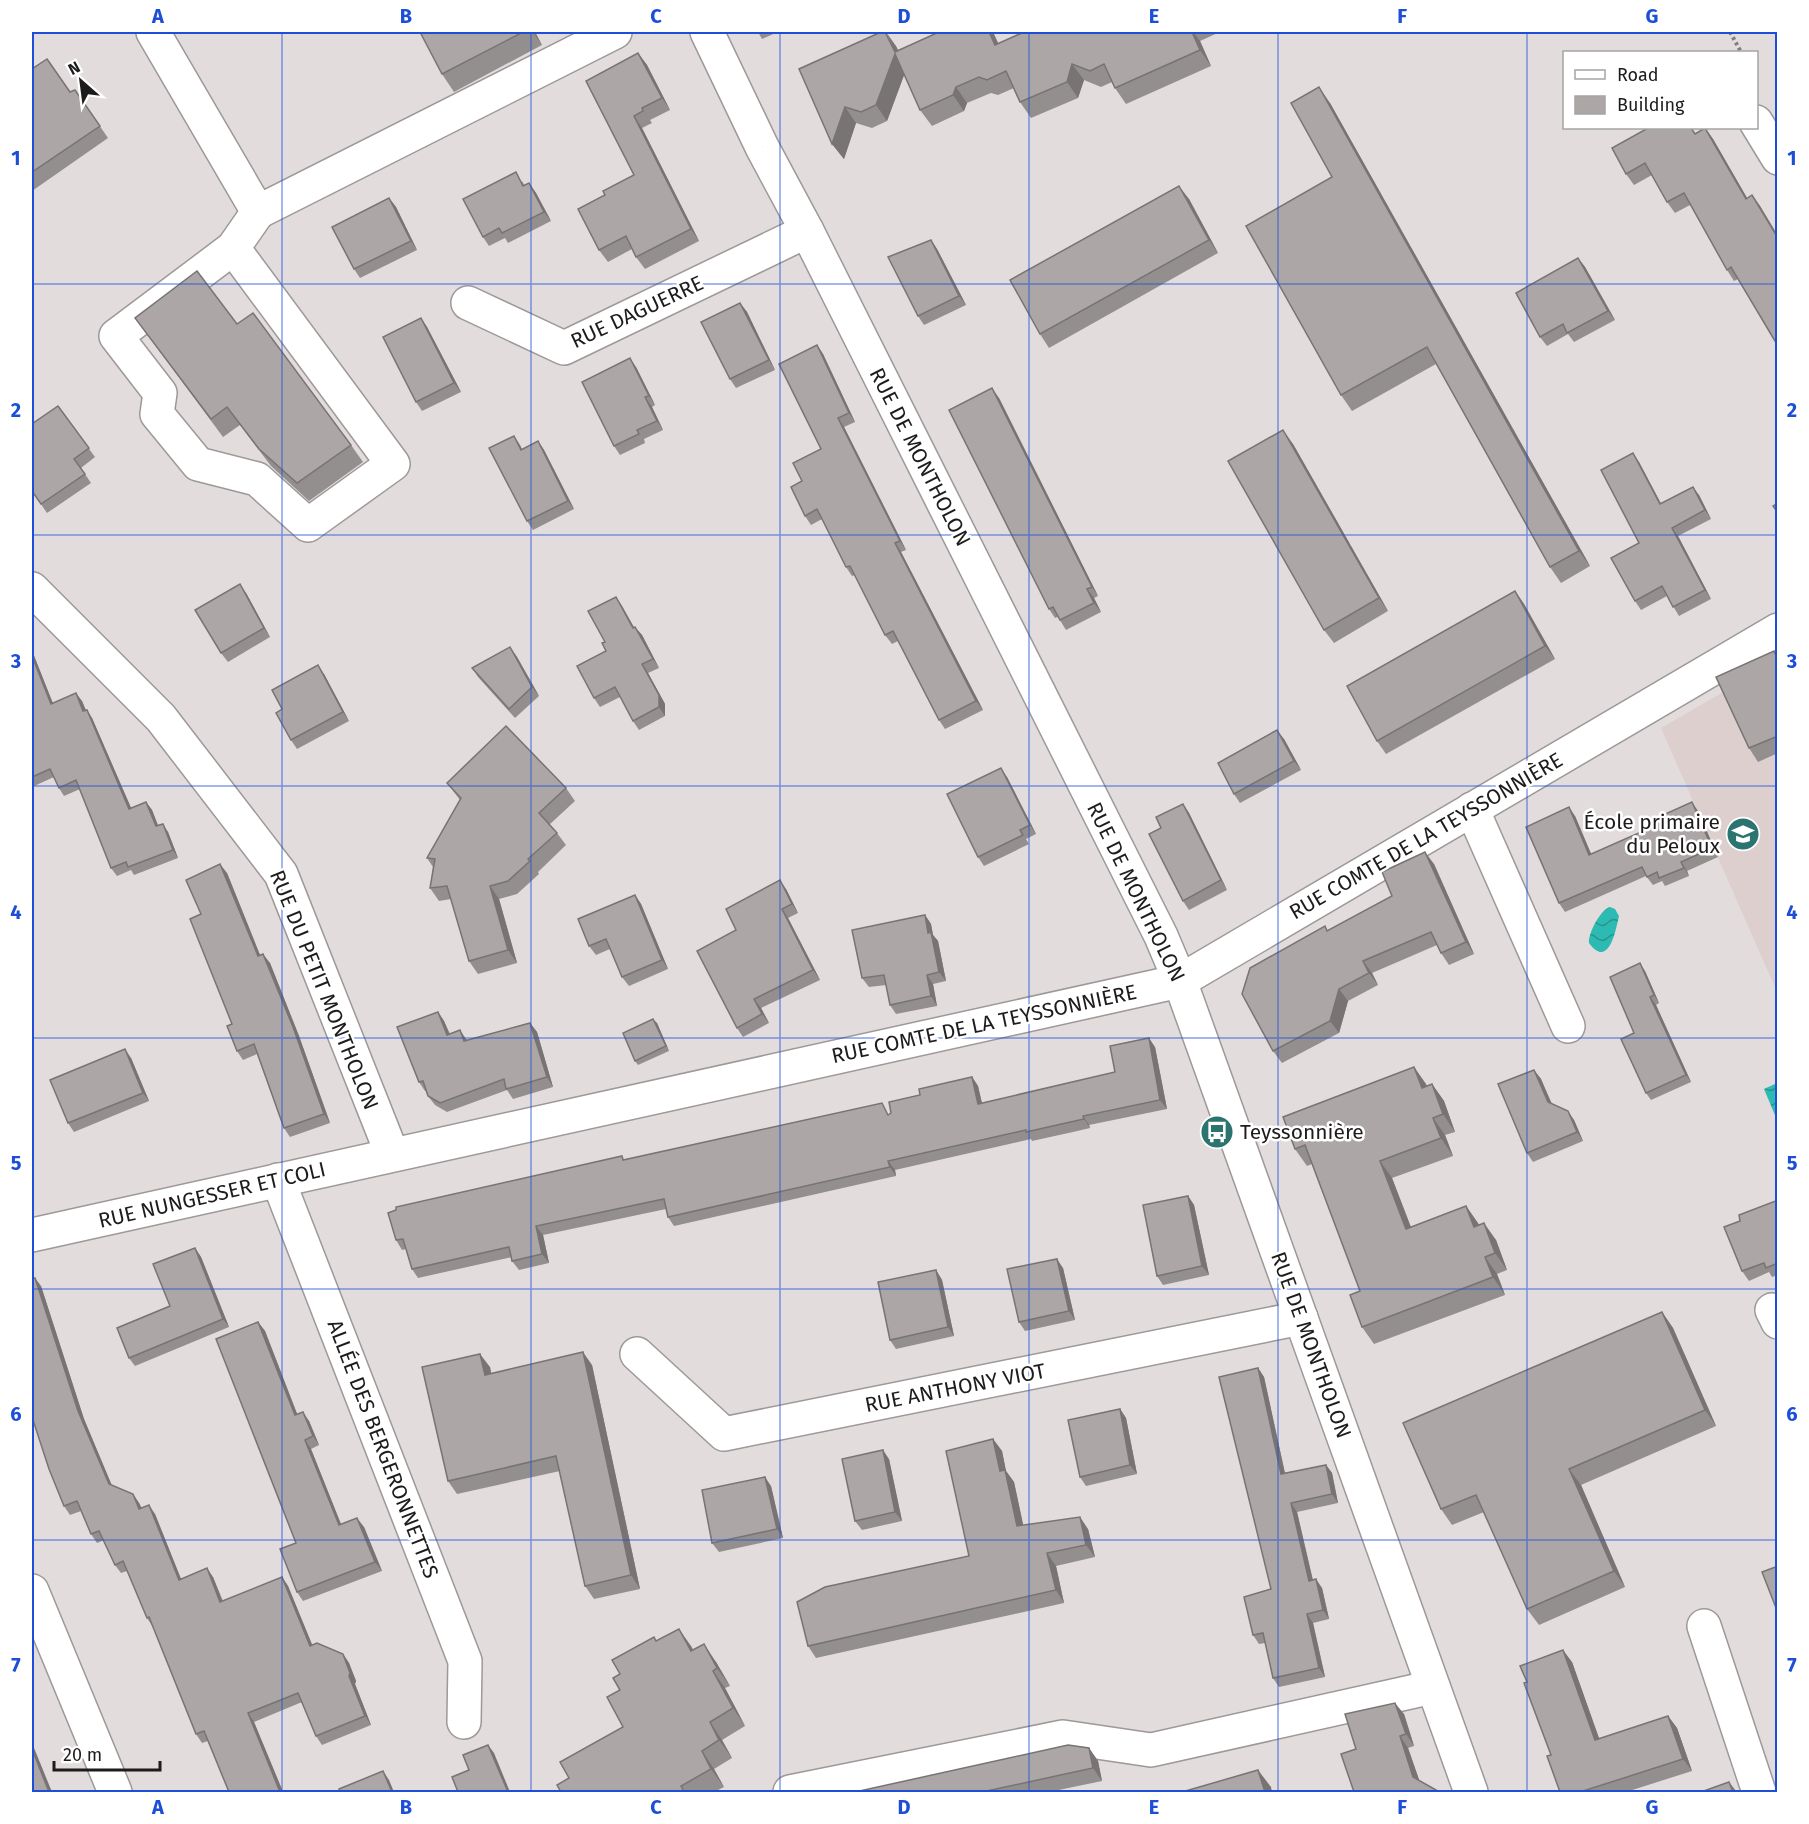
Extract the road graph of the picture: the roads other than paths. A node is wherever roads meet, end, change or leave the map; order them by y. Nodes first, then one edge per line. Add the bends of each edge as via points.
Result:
1 (153, 32) edge
2 (615, 32) edge
3 (707, 32) edge
4 (1758, 125) edge
5 (1778, 158) edge
6 (258, 212) junction
7 (807, 231) junction
8 (233, 248) junction
9 (468, 303) dead end
10 (32, 589) edge
11 (1778, 630) edge
12 (1472, 809) junction
13 (1180, 981) junction
14 (1568, 1026) dead end
15 (392, 1154) junction
16 (278, 1180) junction
17 (32, 1235) edge
18 (1301, 1318) junction
19 (637, 1354) dead end
20 (32, 1591) edge
21 (1704, 1626) dead end
22 (1433, 1687) junction
23 (464, 1722) dead end
24 (115, 1792) edge
25 (790, 1792) edge
26 (1471, 1792) edge
27 (1759, 1792) edge

1 - 6 street
2 - 6 street
3 - 7 street, RUE DE MONTHOLON
4 - 5 street
6 - 8 street
7 - 9 street, RUE DAGUERRE via 564,348
7 - 13 street, RUE DE MONTHOLON via 1156,926
8 - 8 street via 393,465 308,525 257,479 198,464 157,414 160,393 116,336
10 - 15 street, RUE DU PETIT MONTHOLON via 160,718 281,874
11 - 12 street, RUE COMTE DE LA TEYSSONNIÈRE
12 - 13 street, RUE COMTE DE LA TEYSSONNIÈRE
12 - 14 street
13 - 15 street, RUE COMTE DE LA TEYSSONNIÈRE
13 - 18 street, RUE DE MONTHOLON
15 - 16 street, RUE NUNGESSER ET COLI
16 - 17 street, RUE NUNGESSER ET COLI
16 - 23 street, ALLÉE DES BERGERONNETTES via 465,1660
18 - 19 street, RUE ANTHONY VIOT via 724,1434
18 - 22 street, RUE DE MONTHOLON
20 - 24 street
21 - 27 street
22 - 25 street via 1151,1750 1063,1737
22 - 26 street, RUE DE MONTHOLON

